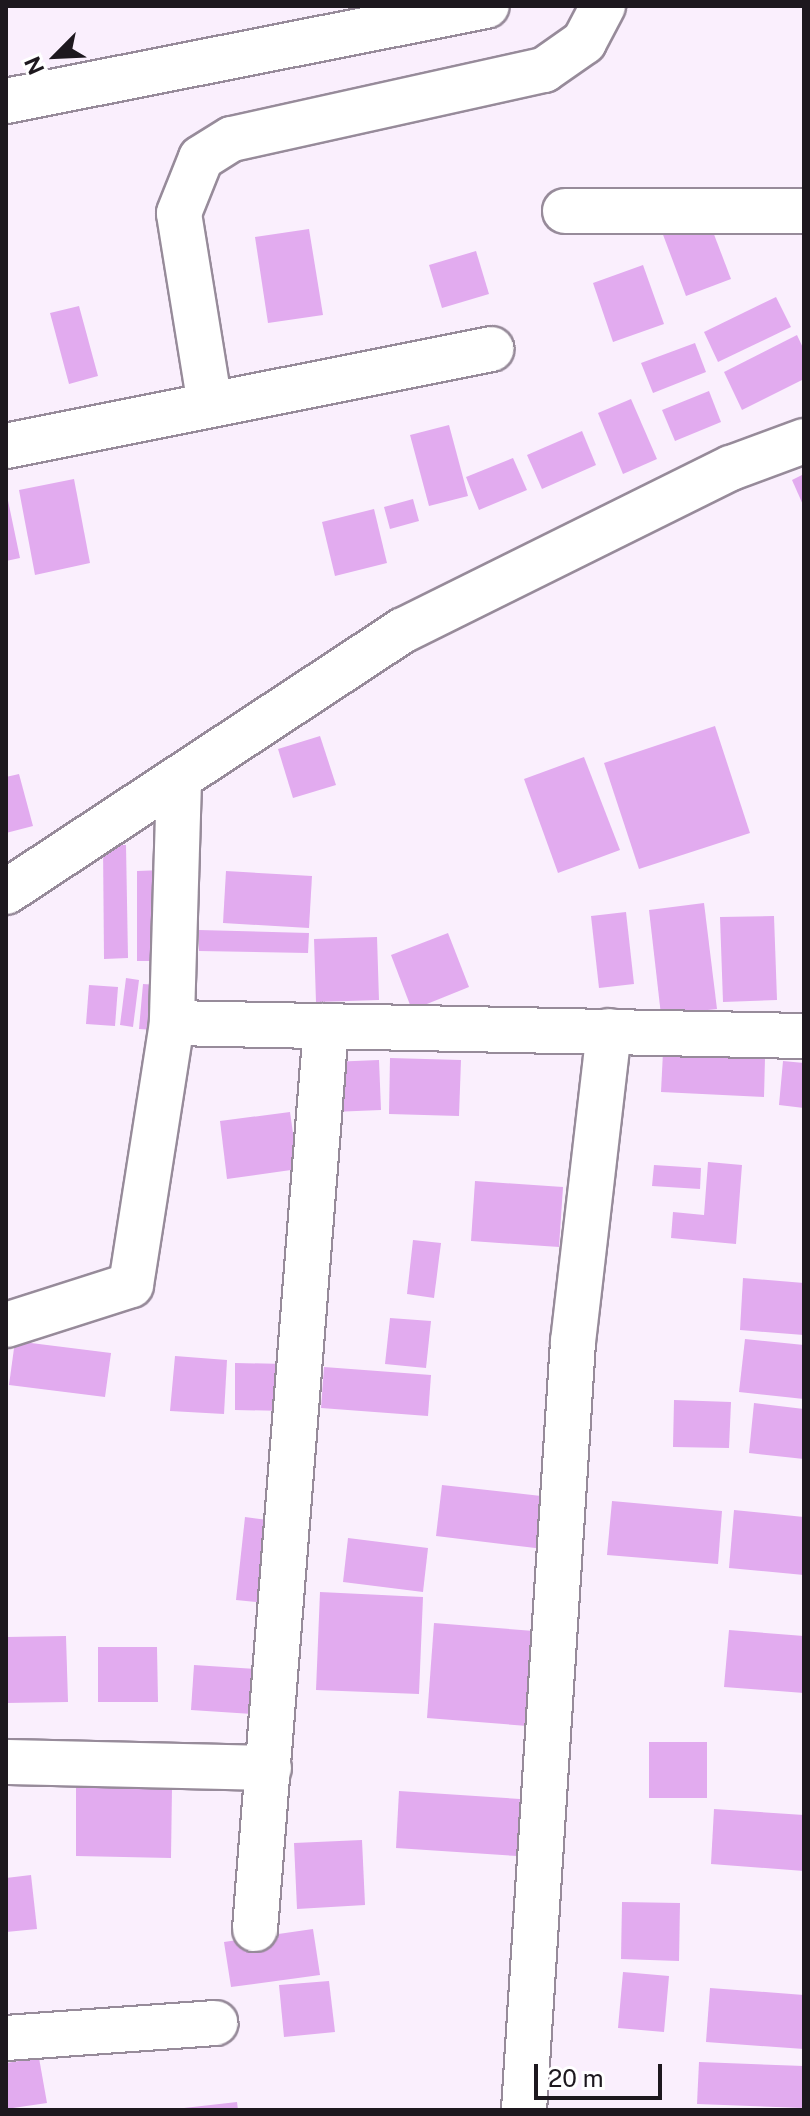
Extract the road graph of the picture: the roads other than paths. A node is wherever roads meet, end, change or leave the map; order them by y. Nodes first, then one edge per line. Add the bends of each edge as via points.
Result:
1 (487, 6) edge
2 (603, 6) edge
3 (6, 101) edge
4 (565, 211) dead end
5 (804, 211) edge
6 (491, 349) dead end
7 (210, 405) junction
8 (804, 441) edge
9 (6, 446) edge
10 (179, 781) junction
11 (6, 892) edge
12 (172, 1023) junction
13 (326, 1026) junction
14 (609, 1031) junction
15 (804, 1036) edge
16 (6, 1325) edge
17 (6, 1762) edge
18 (269, 1768) junction
19 (255, 1929) dead end
20 (215, 2023) dead end
21 (6, 2038) edge
22 (524, 2110) edge

1 - 3 street
2 - 7 street via 584,42 544,70 232,139 201,158 179,213
4 - 5 street
6 - 7 street
7 - 9 street
8 - 10 street via 731,468 404,630 295,698
10 - 11 street
10 - 12 street
12 - 13 street
12 - 16 street via 131,1285
13 - 14 street
13 - 18 street
14 - 15 street
14 - 22 street via 573,1342
17 - 18 street
18 - 19 street
20 - 21 street

